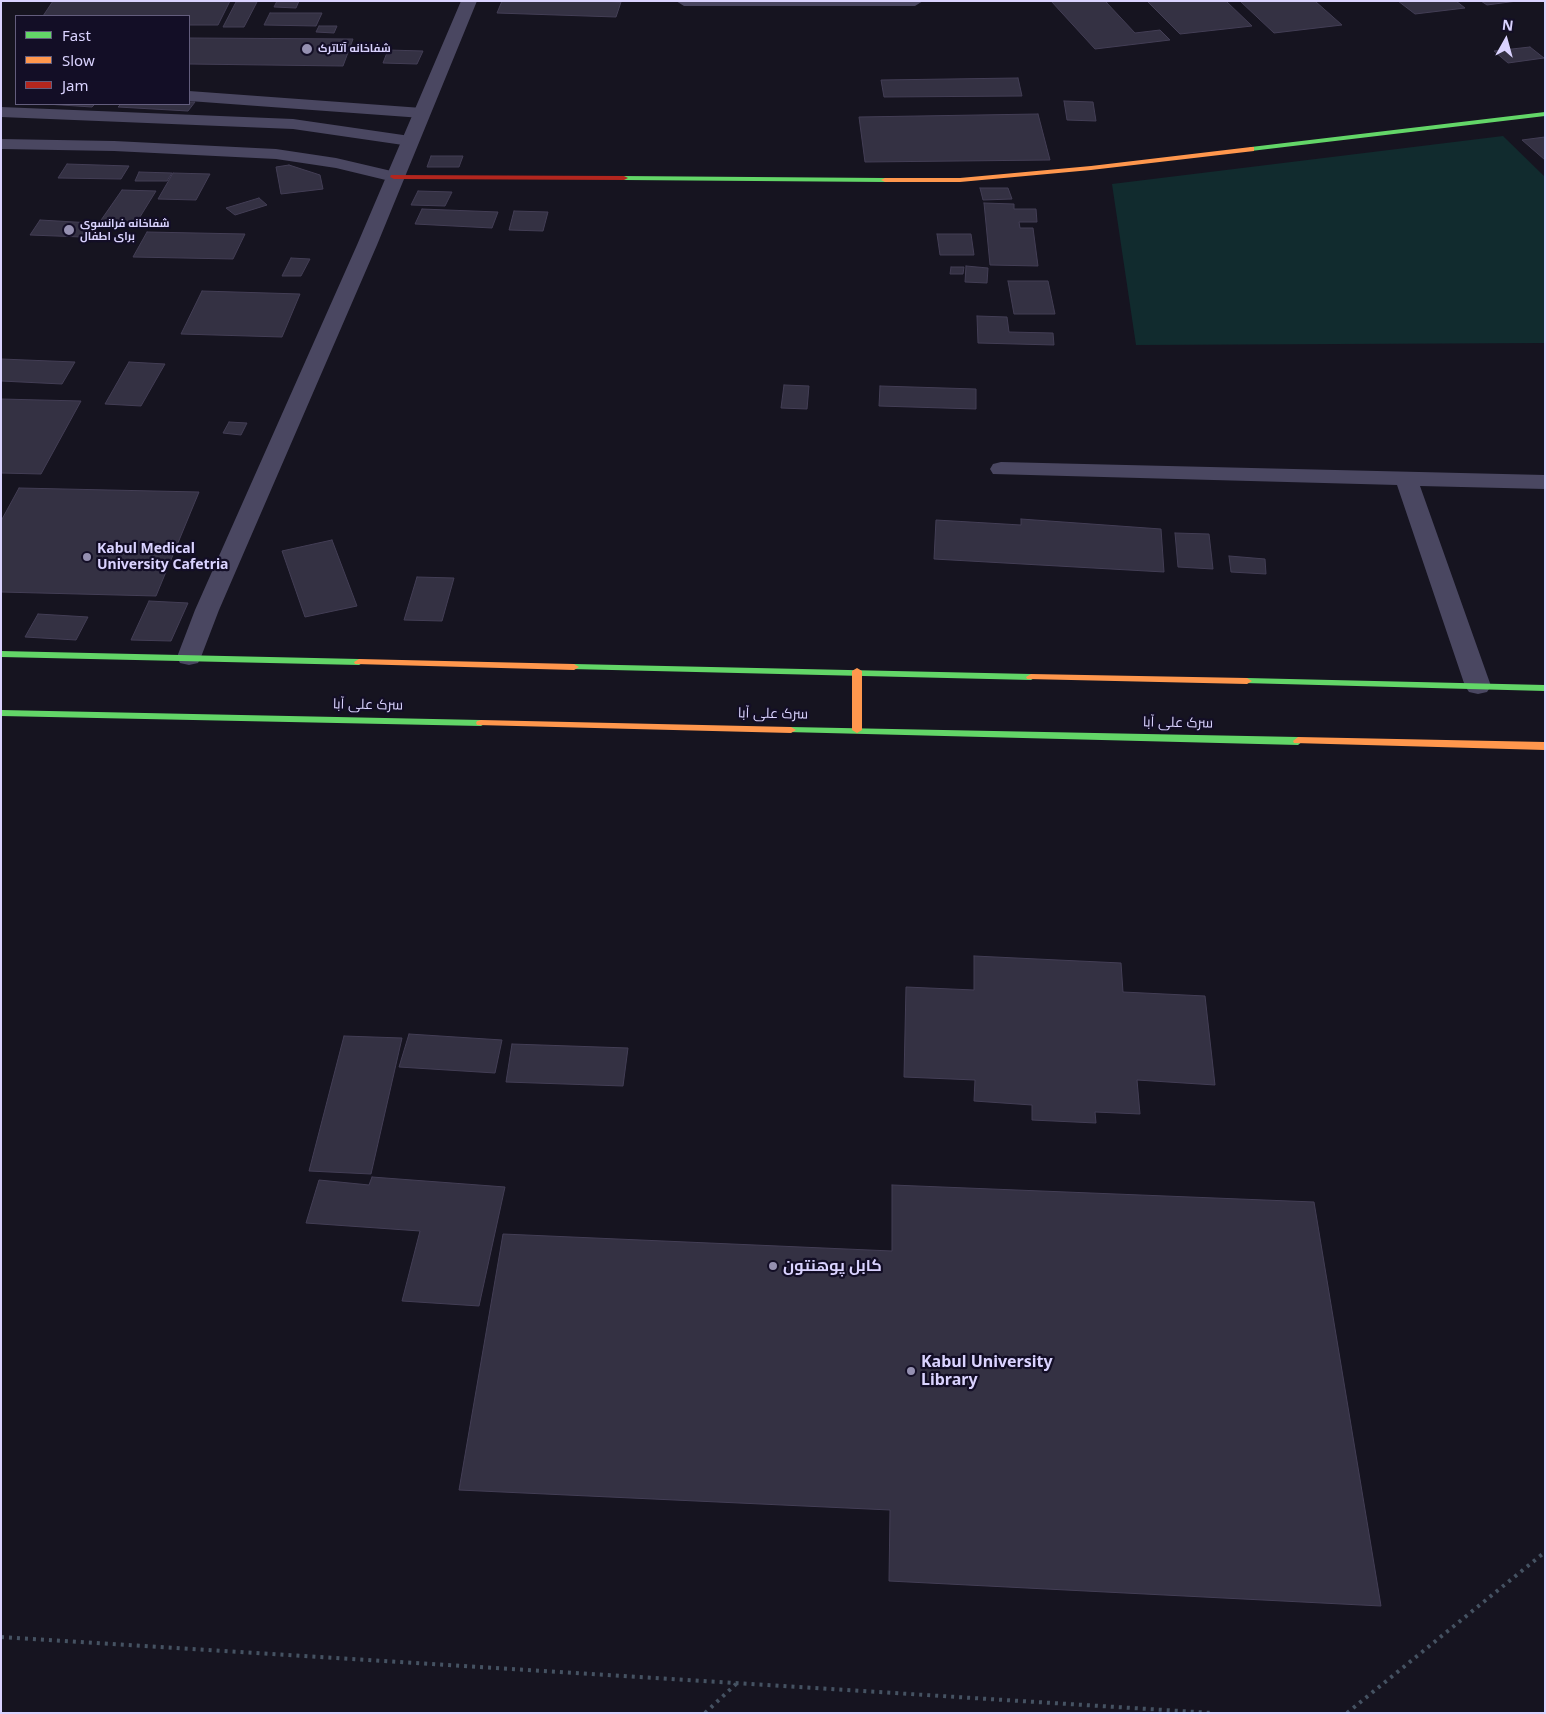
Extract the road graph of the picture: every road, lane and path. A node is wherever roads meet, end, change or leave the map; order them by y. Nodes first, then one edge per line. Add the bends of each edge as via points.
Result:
1 (470, 1) edge
2 (684, 1) edge
3 (915, 1) edge
4 (190, 96) edge
5 (1, 112) edge
6 (422, 114) junction
7 (1545, 114) edge
8 (130, 116) junction
9 (410, 140) junction
10 (1, 144) edge
11 (114, 146) junction
12 (394, 177) junction
13 (1001, 469) dead end
14 (1406, 478) junction
15 (1545, 482) edge
16 (1, 654) edge
17 (189, 658) junction
18 (857, 671) junction
19 (1478, 686) junction
20 (1545, 688) edge
21 (1, 712) edge
22 (856, 730) junction
23 (1545, 746) edge
24 (1545, 1552) edge
25 (1, 1637) edge
26 (736, 1683) junction
27 (705, 1713) edge
28 (1212, 1713) edge
29 (1347, 1713) edge

1 - 6 street
2 - 3 street
4 - 6 lane
5 - 8 lane
6 - 9 street
7 - 12 street via 1091,168 960,180
8 - 9 lane via 293,124
8 - 11 lane
9 - 12 street
10 - 11 lane
11 - 12 lane via 276,154 336,163
12 - 17 street
13 - 14 street
14 - 15 street
14 - 19 street
16 - 17 street
17 - 18 street
18 - 19 street
18 - 22 street
19 - 20 street
21 - 22 street, سرک علی آبا
22 - 23 street, سرک علی آبا
24 - 29 path
25 - 26 path
26 - 27 path
26 - 28 path

